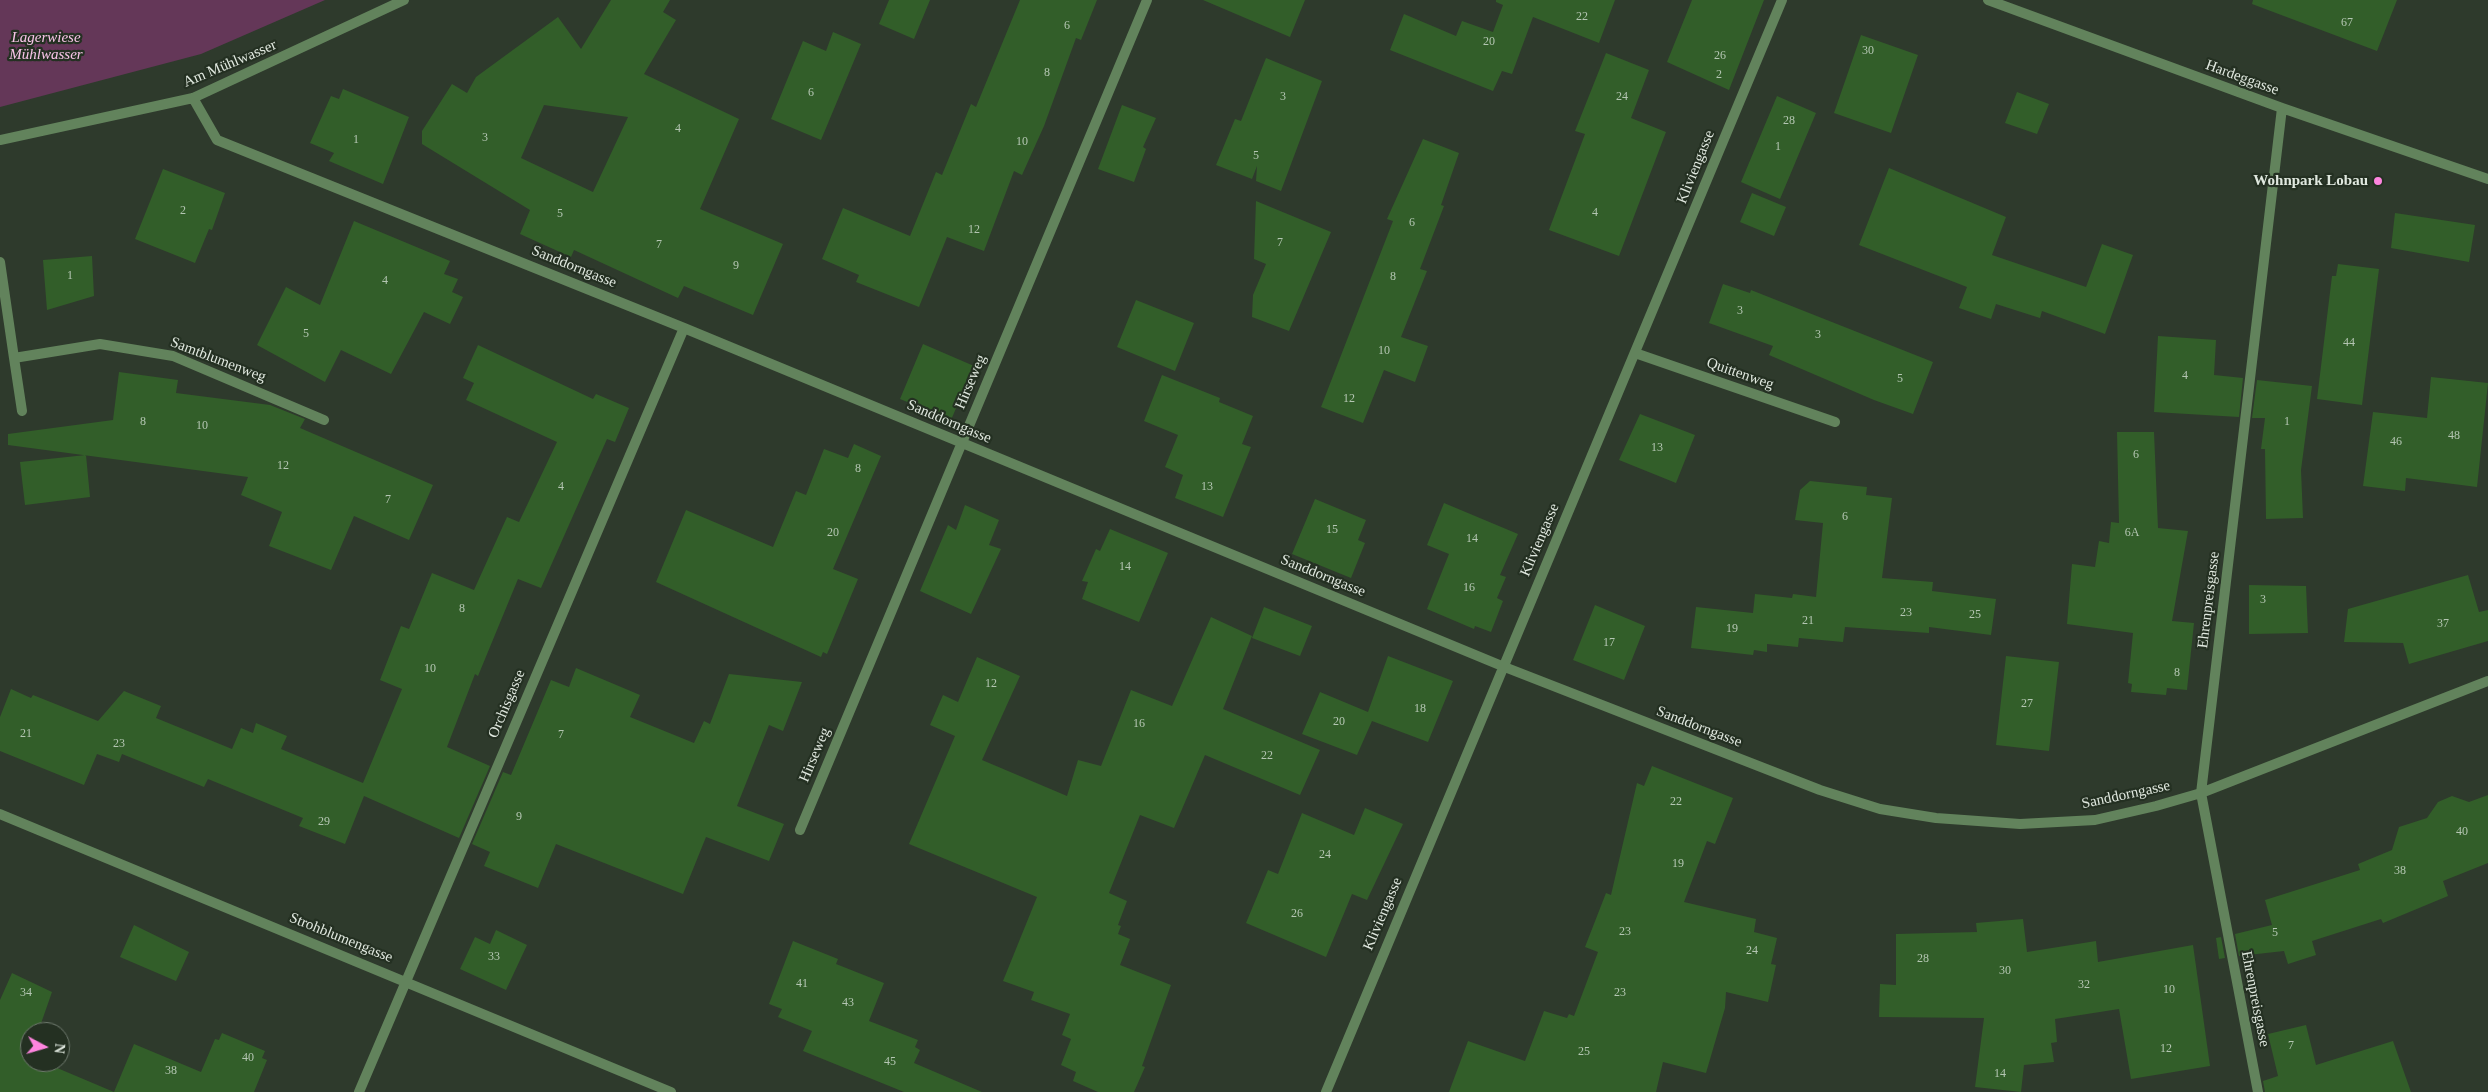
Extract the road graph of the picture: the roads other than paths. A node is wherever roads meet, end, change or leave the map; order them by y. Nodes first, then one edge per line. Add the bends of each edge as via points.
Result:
1 (404, 0) edge
2 (1147, 0) edge
3 (1782, 0) edge
4 (1988, 0) edge
5 (193, 98) junction
6 (2282, 108) junction
7 (0, 140) edge
8 (2488, 179) edge
9 (0, 262) edge
10 (684, 328) junction
11 (1635, 354) junction
12 (14, 358) junction
13 (22, 412) dead end
14 (324, 420) dead end
15 (1835, 422) dead end
16 (962, 444) junction
17 (1502, 666) junction
18 (2488, 681) edge
19 (2201, 793) junction
20 (0, 814) edge
21 (800, 830) dead end
22 (405, 981) junction
23 (359, 1092) edge
24 (671, 1092) edge
25 (1326, 1092) edge
26 (2258, 1092) edge

1 - 5 street, Am Mühlwasser
2 - 16 street, Hirseweg
3 - 11 street, Kliviengasse
4 - 6 street, Hardeggasse
5 - 7 street, Am Mühlwasser
5 - 10 street, Sanddorngasse via 217,140
6 - 8 street, Hardeggasse
6 - 19 street, Ehrenpreisgasse
9 - 12 street
10 - 16 street, Sanddorngasse
10 - 22 street, Orchisgasse
11 - 15 street, Quittenweg
11 - 17 street, Kliviengasse
12 - 13 street
12 - 14 street, Samtblumenweg via 100,344 173,356
16 - 17 street, Sanddorngasse
16 - 21 street, Hirseweg
17 - 19 street, Sanddorngasse via 1820,790 1880,809 1936,818 2020,824 2095,820
17 - 25 street, Kliviengasse
18 - 19 street, Sanddorngasse
19 - 26 street, Ehrenpreisgasse
20 - 22 street, Strohblumengasse
22 - 23 street, Orchisgasse
22 - 24 street, Strohblumengasse

